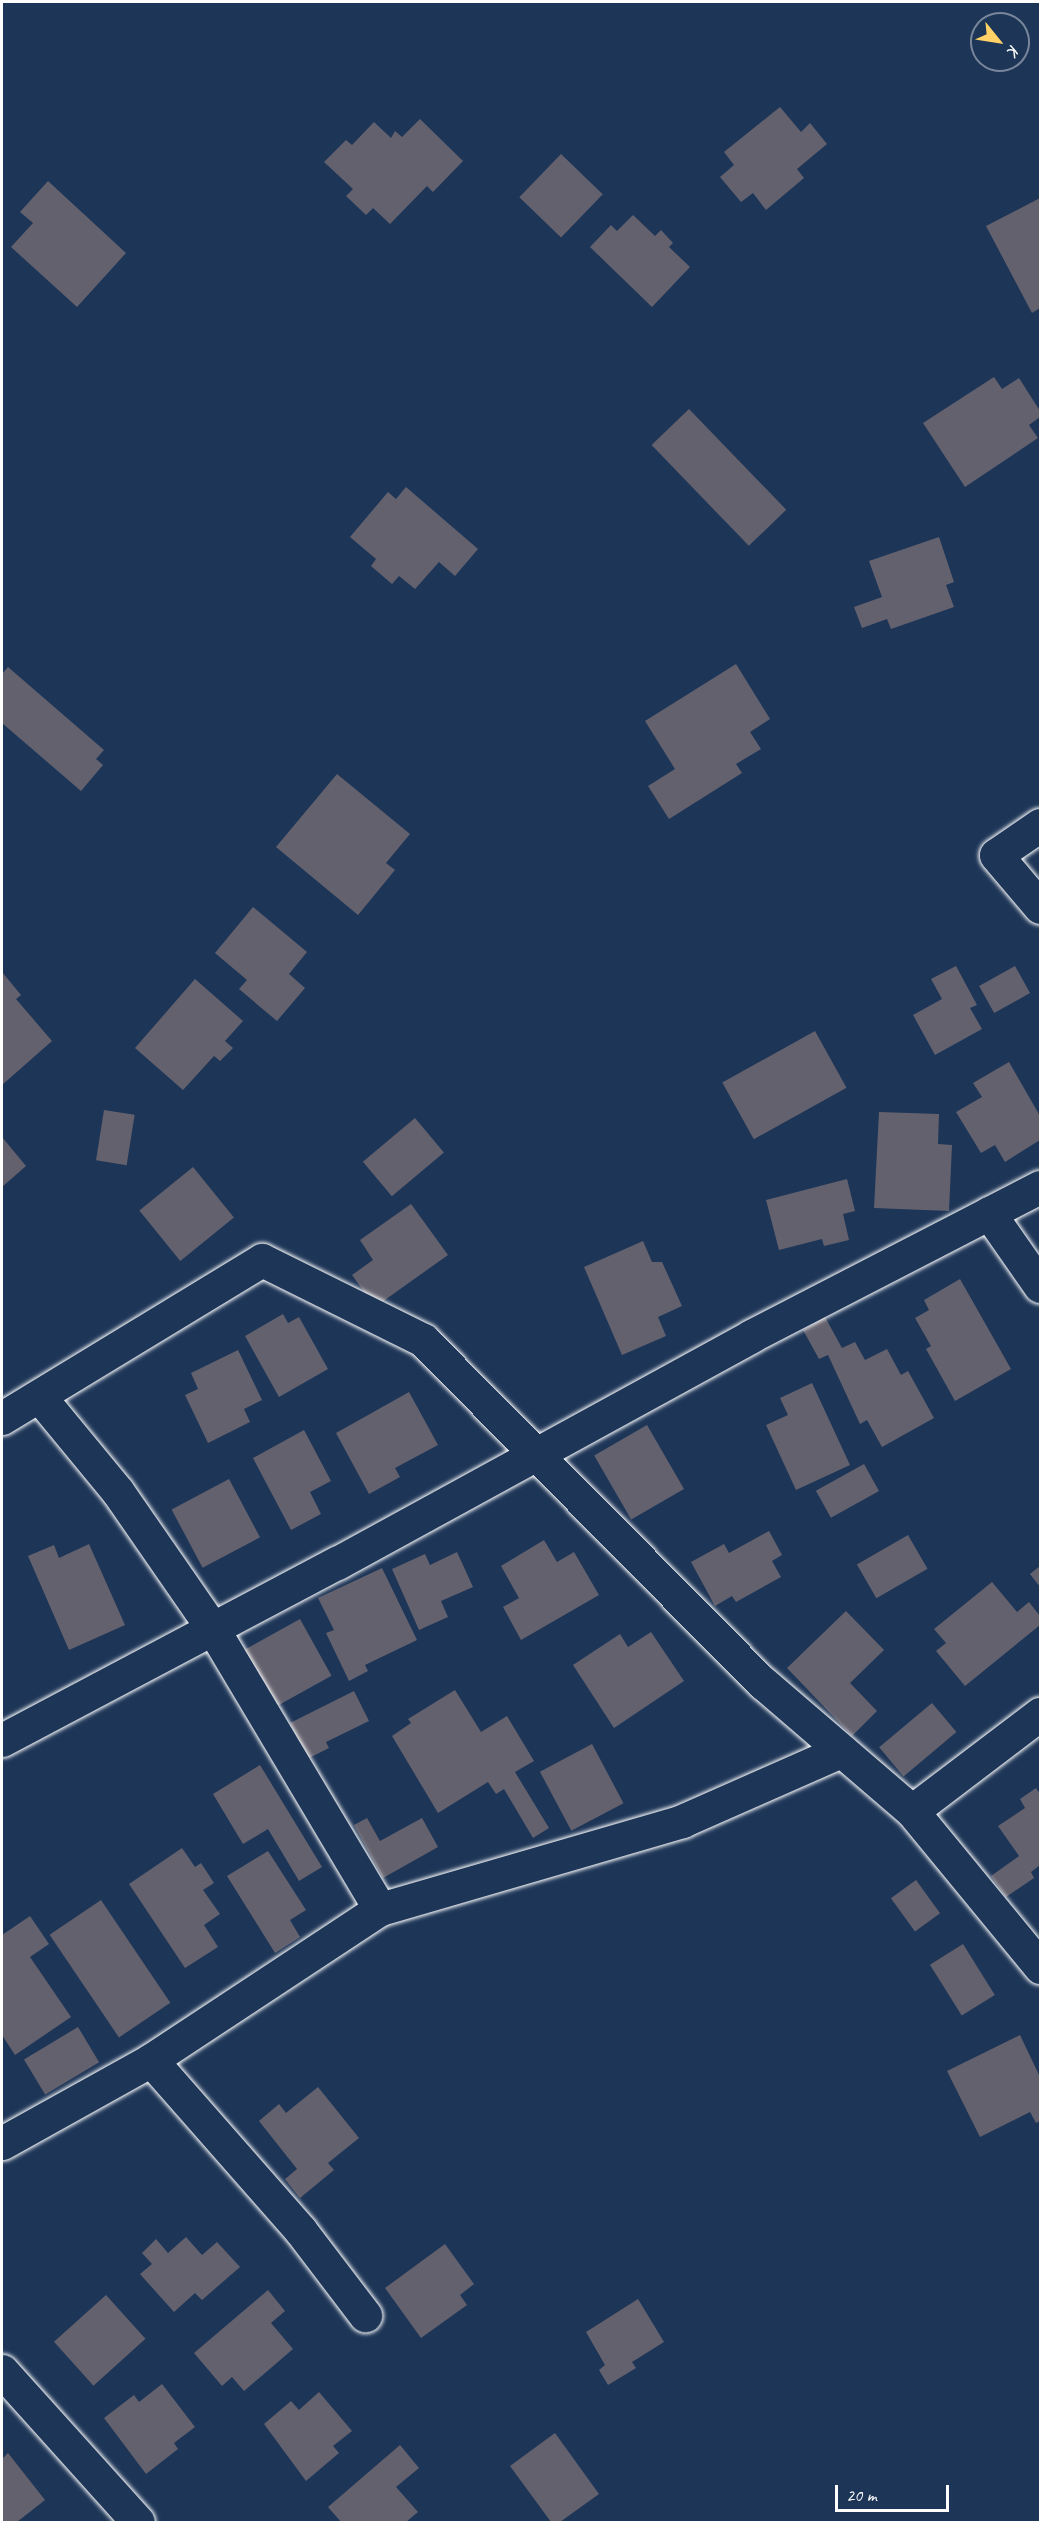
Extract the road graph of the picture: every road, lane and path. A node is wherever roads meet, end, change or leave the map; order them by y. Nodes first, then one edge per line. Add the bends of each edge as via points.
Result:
1 (1041, 825) edge
2 (1041, 907) edge
3 (1041, 1187) edge
4 (989, 1213) junction
5 (1041, 1286) edge
6 (39, 1396) junction
7 (2, 1418) edge
8 (538, 1453) junction
9 (213, 1629) junction
10 (1041, 1714) edge
11 (2, 1740) edge
12 (841, 1751) junction
13 (912, 1811) junction
14 (380, 1909) junction
15 (1041, 1967) edge
16 (151, 2060) junction
17 (2, 2143) edge
18 (365, 2315) dead end
19 (2, 2372) edge
20 (138, 2523) edge

1 - 2 street via 996,855
3 - 4 street
4 - 5 street
4 - 8 street via 751,1336
6 - 7 street
6 - 8 street via 262,1260 423,1340
6 - 9 street via 118,1492
8 - 9 street
8 - 12 street via 763,1683
9 - 11 street
9 - 14 street
10 - 13 street
12 - 13 street
12 - 14 street via 682,1821
13 - 15 street
14 - 16 street
16 - 17 street
16 - 18 street via 301,2231
19 - 20 street

